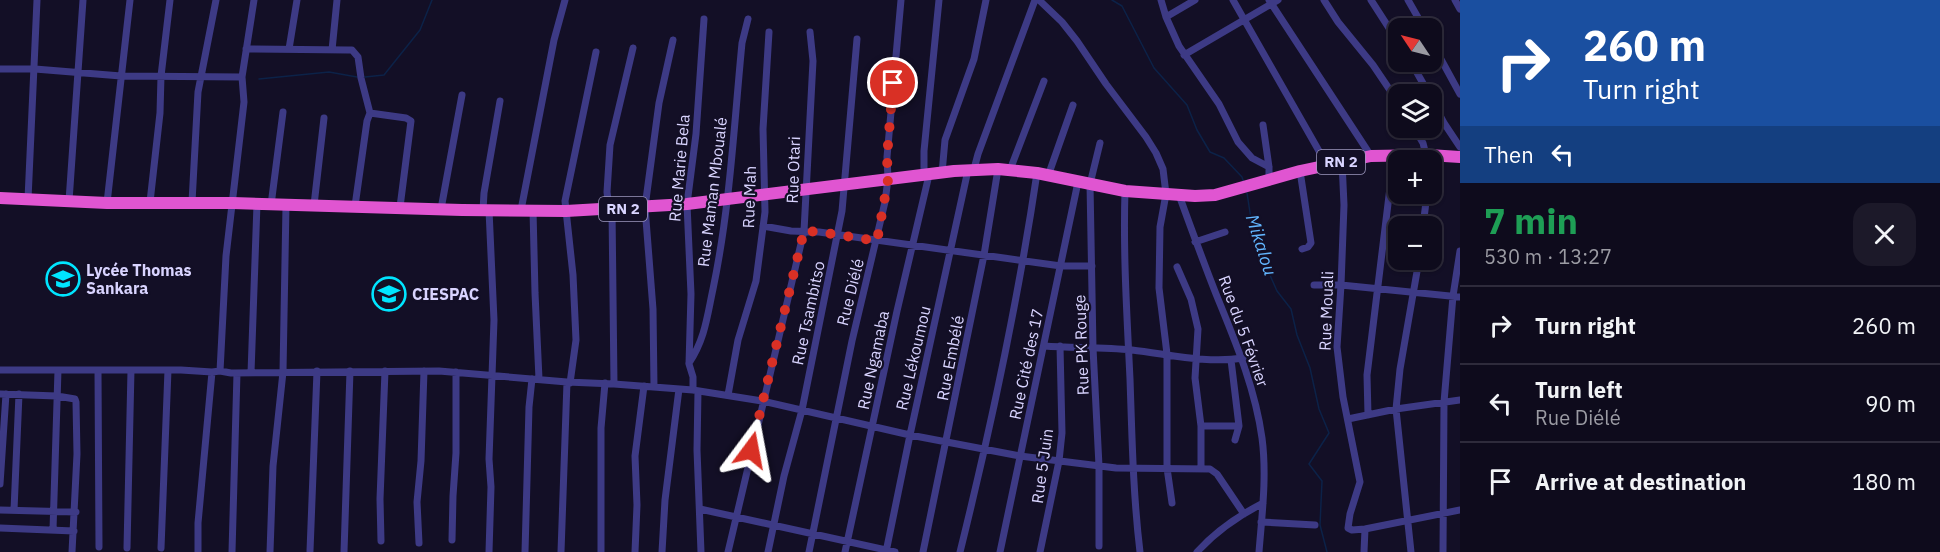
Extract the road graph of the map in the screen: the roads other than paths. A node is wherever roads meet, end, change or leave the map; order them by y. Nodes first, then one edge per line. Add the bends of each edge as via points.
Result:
1 (37, 0) edge
2 (82, 0) edge
3 (130, 0) edge
4 (170, 0) edge
5 (216, 0) edge
6 (254, 0) edge
7 (297, 0) edge
8 (337, 0) edge
9 (565, 0) edge
10 (900, 0) edge
11 (939, 0) edge
12 (986, 0) edge
13 (1037, 0) edge
14 (1161, 0) edge
15 (1195, 0) edge
16 (1233, 0) edge
17 (1324, 0) edge
18 (1371, 0) edge
19 (1408, 0) edge
20 (1455, 0) edge
21 (1273, 1) edge
22 (1460, 9) edge
23 (1166, 17) junction
24 (1418, 18) edge
25 (704, 19) dead end
26 (748, 19) dead end
27 (1245, 19) junction
28 (1388, 26) edge
29 (769, 32) dead end
30 (810, 32) dead end
31 (857, 39) dead end
32 (673, 40) dead end
33 (633, 48) dead end
34 (246, 49) junction
35 (289, 49) junction
36 (332, 50) junction
37 (596, 52) dead end
38 (1184, 55) junction
39 (1442, 61) edge
40 (0, 69) edge
41 (35, 69) junction
42 (77, 73) junction
43 (121, 76) junction
44 (161, 76) junction
45 (201, 77) junction
46 (242, 77) junction
47 (1044, 81) dead end
48 (1388, 87) edge
49 (1460, 93) edge
50 (462, 95) dead end
51 (500, 101) dead end
52 (1073, 105) dead end
53 (283, 112) dead end
54 (370, 113) junction
55 (324, 118) dead end
56 (1442, 118) edge
57 (1263, 124) dead end
58 (1100, 143) dead end
59 (1460, 148) edge
60 (1442, 153) edge
61 (1388, 155) edge
62 (1371, 156) junction
63 (1442, 157) edge
64 (1460, 157) edge
65 (1342, 162) junction
66 (1327, 165) junction
67 (1460, 166) edge
68 (1269, 167) junction
69 (1004, 169) junction
70 (971, 170) junction
71 (1300, 171) junction
72 (932, 174) junction
73 (1042, 175) junction
74 (888, 180) junction
75 (1269, 181) junction
76 (1084, 183) junction
77 (845, 184) junction
78 (807, 190) junction
79 (1125, 191) junction
80 (765, 194) junction
81 (1173, 195) junction
82 (0, 198) edge
83 (728, 198) junction
84 (28, 199) junction
85 (69, 201) junction
86 (150, 202) junction
87 (192, 202) junction
88 (107, 203) junction
89 (233, 203) junction
90 (257, 204) junction
91 (271, 204) junction
92 (687, 204) junction
93 (1388, 204) edge
94 (286, 205) junction
95 (314, 205) junction
96 (355, 206) junction
97 (400, 207) junction
98 (645, 207) junction
99 (441, 209) junction
100 (612, 209) junction
101 (486, 210) junction
102 (527, 210) junction
103 (566, 211) junction
104 (763, 226) junction
105 (804, 231) junction
106 (1225, 232) dead end
107 (838, 234) junction
108 (877, 241) junction
109 (1195, 242) junction
110 (914, 245) junction
111 (1302, 249) dead end
112 (951, 250) junction
113 (1460, 251) edge
114 (984, 255) junction
115 (1024, 261) junction
116 (1061, 266) junction
117 (1092, 266) junction
118 (1177, 267) dead end
119 (1417, 270) edge
120 (1314, 285) dead end
121 (1341, 285) junction
122 (1378, 289) junction
123 (1414, 292) junction
124 (1456, 297) edge
125 (1044, 346) junction
126 (1060, 346) junction
127 (1093, 348) junction
128 (1129, 350) junction
129 (1167, 354) junction
130 (1197, 358) junction
131 (1243, 358) junction
132 (1231, 360) junction
133 (688, 364) junction
134 (0, 370) edge
135 (58, 370) junction
136 (98, 370) junction
137 (130, 370) junction
138 (168, 370) junction
139 (216, 371) junction
140 (350, 371) junction
141 (385, 371) junction
142 (424, 371) junction
143 (283, 372) junction
144 (317, 372) junction
145 (456, 372) junction
146 (237, 373) junction
147 (251, 373) junction
148 (493, 376) junction
149 (536, 379) junction
150 (568, 382) junction
151 (605, 383) junction
152 (614, 384) junction
153 (644, 386) junction
154 (654, 387) junction
155 (679, 389) junction
156 (696, 390) junction
157 (3, 394) edge
158 (19, 394) junction
159 (728, 395) junction
160 (57, 396) junction
161 (1460, 400) edge
162 (762, 401) junction
163 (1444, 402) junction
164 (1396, 409) junction
165 (802, 410) junction
166 (1368, 415) junction
167 (836, 418) junction
168 (1347, 419) junction
169 (1201, 426) junction
170 (1239, 426) junction
171 (873, 427) junction
172 (910, 435) junction
173 (1235, 440) dead end
174 (946, 443) junction
175 (984, 449) junction
176 (1020, 456) junction
177 (1059, 461) junction
178 (1099, 466) junction
179 (1133, 468) junction
180 (1167, 468) junction
181 (1201, 468) junction
182 (0, 484) edge
183 (1172, 503) dead end
184 (1263, 503) junction
185 (700, 509) junction
186 (0, 510) edge
187 (14, 510) junction
188 (53, 510) junction
189 (1460, 510) edge
190 (76, 512) junction
191 (1244, 514) junction
192 (1444, 514) junction
193 (736, 517) junction
194 (1261, 522) junction
195 (1408, 522) junction
196 (1315, 525) dead end
197 (774, 526) junction
198 (0, 528) edge
199 (1365, 529) junction
200 (53, 530) junction
201 (74, 531) junction
202 (812, 533) junction
203 (453, 540) dead end
204 (381, 541) dead end
205 (848, 541) junction
206 (419, 543) dead end
207 (1099, 546) dead end
208 (99, 548) dead end
209 (127, 548) dead end
210 (162, 548) dead end
211 (310, 551) edge
212 (886, 551) edge
213 (72, 552) edge
214 (198, 552) edge
215 (232, 552) edge
216 (270, 552) edge
217 (344, 552) edge
218 (489, 552) edge
219 (525, 552) edge
220 (561, 552) edge
221 (601, 552) edge
222 (634, 552) edge
223 (662, 552) edge
224 (701, 552) edge
225 (728, 552) edge
226 (768, 552) edge
227 (809, 552) edge
228 (845, 552) edge
229 (895, 552) edge
230 (923, 552) edge
231 (960, 552) edge
232 (1000, 552) edge
233 (1040, 552) edge
234 (1140, 552) edge
235 (1197, 552) edge
236 (1259, 552) edge
237 (1364, 552) edge
238 (1412, 552) edge
239 (1443, 552) edge

1 - 41 street
2 - 42 street
3 - 43 street
4 - 44 street
5 - 45 street
6 - 34 street
7 - 35 street
8 - 36 street
9 - 102 street via 554,40
10 - 74 street, Rue Diélé
11 - 72 street, Rue Ngamaba via 924,151
12 - 72 street via 974,60
13 - 70 street, Rue Lékoumou
13 - 81 street via 1062,22 1153,148
14 - 23 street
15 - 23 street
16 - 27 street
17 - 48 street
18 - 28 street
19 - 24 street
20 - 22 street
21 - 27 street
21 - 62 street
23 - 38 street
25 - 92 street, Rue Marie Bela
26 - 83 street, Rue Maman Mboualé via 742,43
27 - 38 street
27 - 66 street
29 - 80 street, Rue Mah via 763,129
30 - 78 street, Rue Otari via 813,61
31 - 77 street, Rue Tsambitso
32 - 98 street via 659,103
33 - 100 street via 610,145 607,192
34 - 35 street
34 - 46 street
35 - 36 street
36 - 54 street via 356,53
37 - 103 street via 567,187
38 - 68 street via 1213,94 1242,149
39 - 49 street
40 - 41 street
41 - 42 street
41 - 84 street
42 - 43 street
42 - 85 street
43 - 44 street
43 - 88 street
44 - 45 street
44 - 86 street
45 - 46 street
45 - 87 street
46 - 89 street via 244,102
47 - 69 street, Rue Embélé
50 - 99 street
51 - 101 street via 484,193
52 - 73 street
53 - 91 street
54 - 96 street
54 - 97 street via 411,120
55 - 95 street
56 - 59 street
57 - 68 street
58 - 76 street, Rue PK Rouge
59 - 60 highway, RN 2
61 - 62 highway, RN 2
62 - 65 highway, RN 2
63 - 64 highway, RN 2
64 - 67 street
65 - 66 highway, RN 2
65 - 121 street, Rue Mouali
66 - 71 highway, RN 2
68 - 75 street
69 - 70 highway, RN 2
69 - 73 highway, RN 2
69 - 114 street, Rue Embélé
70 - 72 highway, RN 2
70 - 112 street, Rue Lékoumou
71 - 75 highway, RN 2
71 - 111 street via 1311,243
72 - 74 highway, RN 2
72 - 110 street, Rue Ngamaba
73 - 76 highway, RN 2
73 - 115 street
74 - 77 highway, RN 2
74 - 108 street, Rue Diélé
75 - 81 highway, RN 2 via 1215,195
76 - 79 highway, RN 2
76 - 116 street, Rue Cité des 17
76 - 117 street, Rue PK Rouge
77 - 78 highway, RN 2
77 - 107 street, Rue Tsambitso
78 - 80 highway, RN 2
78 - 105 street, Rue Otari
79 - 81 highway, RN 2
79 - 128 street via 1123,231
80 - 83 highway, RN 2
80 - 104 street, Rue Mah
81 - 109 street, Rue du 5 Février
81 - 129 street via 1160,227 1159,288
82 - 84 highway, RN 2
83 - 92 highway, RN 2
83 - 133 street, Rue Maman Mboualé via 703,334
84 - 85 highway, RN 2
85 - 88 highway, RN 2
86 - 87 highway, RN 2
86 - 88 highway, RN 2
87 - 89 highway, RN 2
89 - 90 highway, RN 2
89 - 139 street
90 - 91 highway, RN 2
90 - 147 street
91 - 94 highway, RN 2
92 - 98 highway, RN 2
92 - 133 street, Rue Marie Bela
93 - 122 street
94 - 95 highway, RN 2
94 - 143 street
95 - 96 highway, RN 2
96 - 97 highway, RN 2
97 - 99 highway, RN 2
98 - 100 highway, RN 2
98 - 154 street
99 - 101 highway, RN 2
100 - 103 highway, RN 2
100 - 152 street
101 - 102 highway, RN 2
101 - 148 street via 494,320
102 - 103 highway, RN 2
102 - 149 street
103 - 150 street via 576,340
104 - 105 street
104 - 159 street, Rue Mah via 756,281 738,340
105 - 107 street
105 - 162 street, Rue Otari
106 - 109 street
107 - 108 street
107 - 165 street, Rue Tsambitso
108 - 110 street
108 - 167 street, Rue Diélé
109 - 131 street, Rue du 5 Février
110 - 112 street
110 - 171 street, Rue Ngamaba
112 - 114 street
112 - 172 street, Rue Lékoumou
113 - 124 street
114 - 115 street
114 - 174 street, Rue Embélé
115 - 116 street
115 - 175 street
116 - 117 street
116 - 125 street, Rue Cité des 17
117 - 127 street, Rue PK Rouge
118 - 130 street via 1196,318
119 - 123 street
120 - 121 street
121 - 122 street
121 - 168 street, Rue Mouali via 1337,347
122 - 123 street
122 - 166 street via 1367,375
123 - 124 street
123 - 164 street
124 - 163 street
125 - 126 street
125 - 176 street, Rue Cité des 17
126 - 127 street
126 - 177 street, Rue 5 Juin
127 - 128 street
127 - 178 street, Rue PK Rouge
128 - 129 street
128 - 179 street
129 - 130 street
129 - 180 street
130 - 132 street
130 - 169 street via 1195,378
131 - 132 street
131 - 184 street, Rue du 5 Février via 1262,439
132 - 170 street
133 - 156 street, Rue Marie Bela
134 - 135 street
135 - 136 street
135 - 160 street
136 - 137 street
136 - 208 street
137 - 138 street
137 - 209 street
138 - 139 street
138 - 210 street
139 - 146 street
139 - 214 street
140 - 141 street
140 - 144 street
140 - 217 street
141 - 142 street
141 - 204 street
142 - 145 street
142 - 206 street via 417,502
143 - 144 street
143 - 147 street
143 - 216 street via 273,466
144 - 211 street
145 - 148 street
145 - 203 street
146 - 147 street
146 - 215 street
148 - 149 street
148 - 218 street
149 - 150 street
149 - 219 street via 529,407
150 - 151 street
150 - 220 street
151 - 152 street
151 - 221 street
152 - 153 street
153 - 154 street
153 - 222 street via 635,456 638,505
154 - 155 street
155 - 156 street
155 - 223 street
156 - 159 street
156 - 185 street, Rue Marie Bela
157 - 158 street
157 - 182 street
158 - 160 street
158 - 187 street
159 - 162 street
160 - 188 street
160 - 190 street via 72,397 76,402
161 - 163 street
162 - 165 street
162 - 193 street, Rue Otari
163 - 164 street
163 - 192 street
164 - 166 street
164 - 195 street
165 - 167 street
165 - 197 street, Rue Tsambitso
166 - 168 street
167 - 171 street
167 - 202 street, Rue Diélé
168 - 199 street, Rue Mouali via 1360,482 1349,529
169 - 170 street
169 - 181 street
170 - 173 street
171 - 172 street
171 - 205 street, Rue Ngamaba
172 - 174 street
172 - 212 street, Rue Lékoumou
174 - 175 street
174 - 230 street, Rue Embélé
175 - 176 street
175 - 231 street
176 - 177 street
176 - 232 street, Rue Cité des 17
177 - 178 street
177 - 233 street, Rue 5 Juin
178 - 179 street
178 - 207 street, Rue PK Rouge
179 - 180 street
179 - 234 street
180 - 181 street
180 - 183 street
181 - 191 street via 1217,474
184 - 191 street
184 - 194 street, Rue du 5 Février
185 - 193 street
185 - 224 street, Rue Marie Bela
186 - 187 street
187 - 188 street
188 - 190 street
188 - 200 street
189 - 192 street
190 - 201 street
191 - 235 street via 1212,536
192 - 195 street
192 - 239 street
193 - 197 street
193 - 225 street, Rue Otari
194 - 196 street
194 - 236 street, Rue du 5 Février
195 - 199 street
195 - 238 street
197 - 202 street
197 - 226 street, Rue Tsambitso
198 - 200 street
199 - 237 street
200 - 201 street
201 - 213 street
202 - 205 street
202 - 227 street, Rue Diélé
205 - 212 street
205 - 228 street, Rue Ngamaba
212 - 229 street

